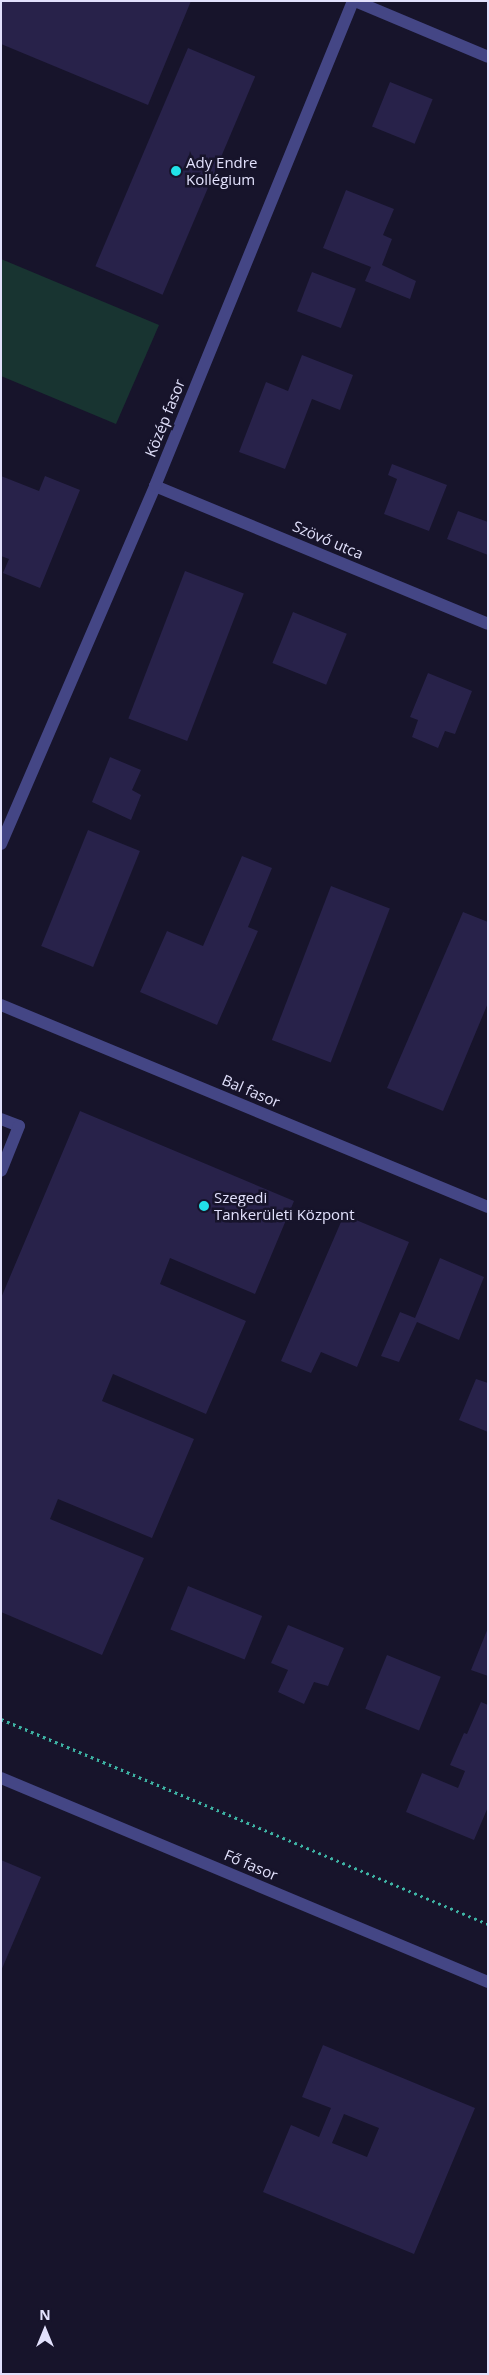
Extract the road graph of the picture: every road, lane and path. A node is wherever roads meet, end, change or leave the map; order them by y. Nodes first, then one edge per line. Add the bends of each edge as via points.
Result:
1 (354, 1) edge
2 (488, 56) edge
3 (155, 486) junction
4 (488, 624) edge
5 (1, 844) edge
6 (1, 1005) edge
7 (1, 1119) edge
8 (1, 1171) edge
9 (488, 1208) edge
10 (1, 1719) edge
11 (1, 1778) edge
12 (488, 1924) edge
13 (488, 1982) edge

1 - 2 street
1 - 3 street, Közép fasor
3 - 4 street, Szövő utca
3 - 5 street, Közép fasor
6 - 9 street, Bal fasor
7 - 8 street via 19,1126
10 - 12 path
11 - 13 street, Fő fasor

